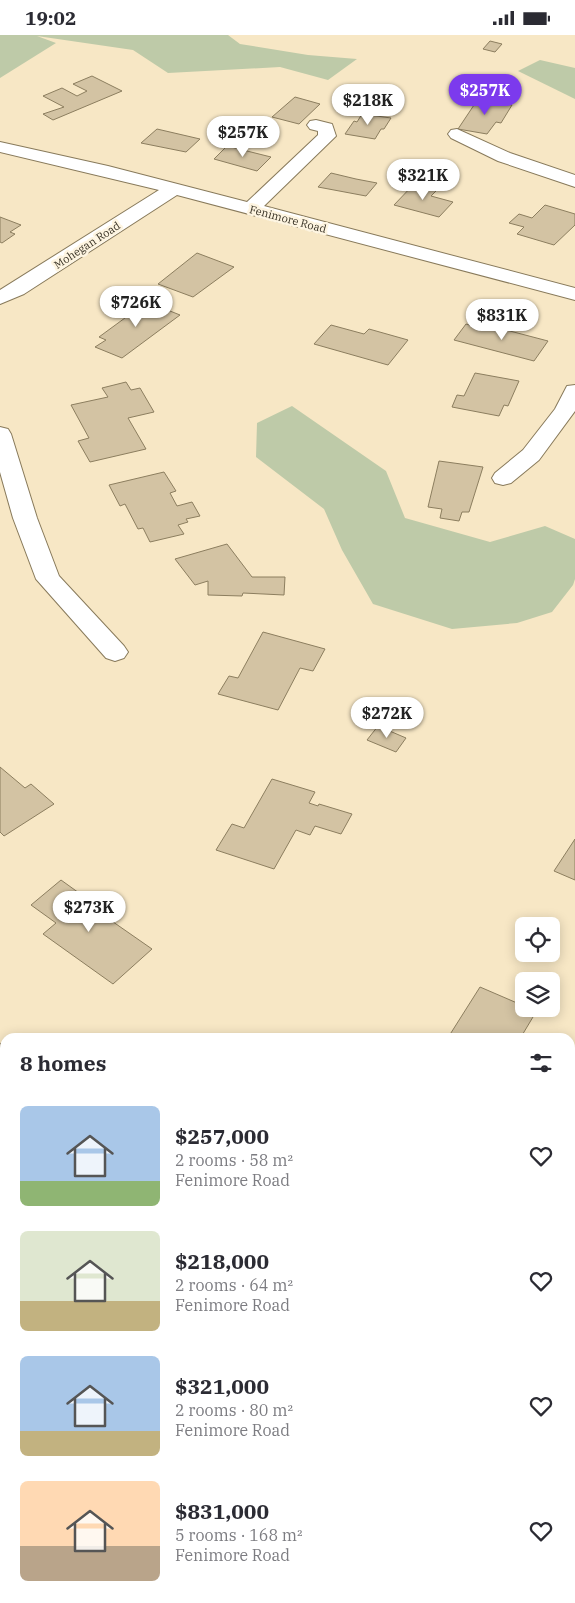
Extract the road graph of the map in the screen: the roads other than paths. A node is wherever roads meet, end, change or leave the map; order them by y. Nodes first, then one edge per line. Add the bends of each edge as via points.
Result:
1 (316, 125) dead end
2 (457, 134) dead end
3 (0, 147) edge
4 (575, 181) edge
5 (173, 189) junction
6 (251, 209) junction
7 (575, 294) edge
8 (0, 298) edge
9 (575, 391) edge
10 (0, 434) edge
11 (503, 478) dead end
12 (115, 652) dead end

1 - 6 street via 326,128 327,136
2 - 4 street via 504,157
3 - 5 street, Fenimore Road
5 - 6 street, Fenimore Road
5 - 8 street, Mohegan Road
6 - 7 street, Fenimore Road
9 - 11 street via 531,455
10 - 12 street via 48,579

